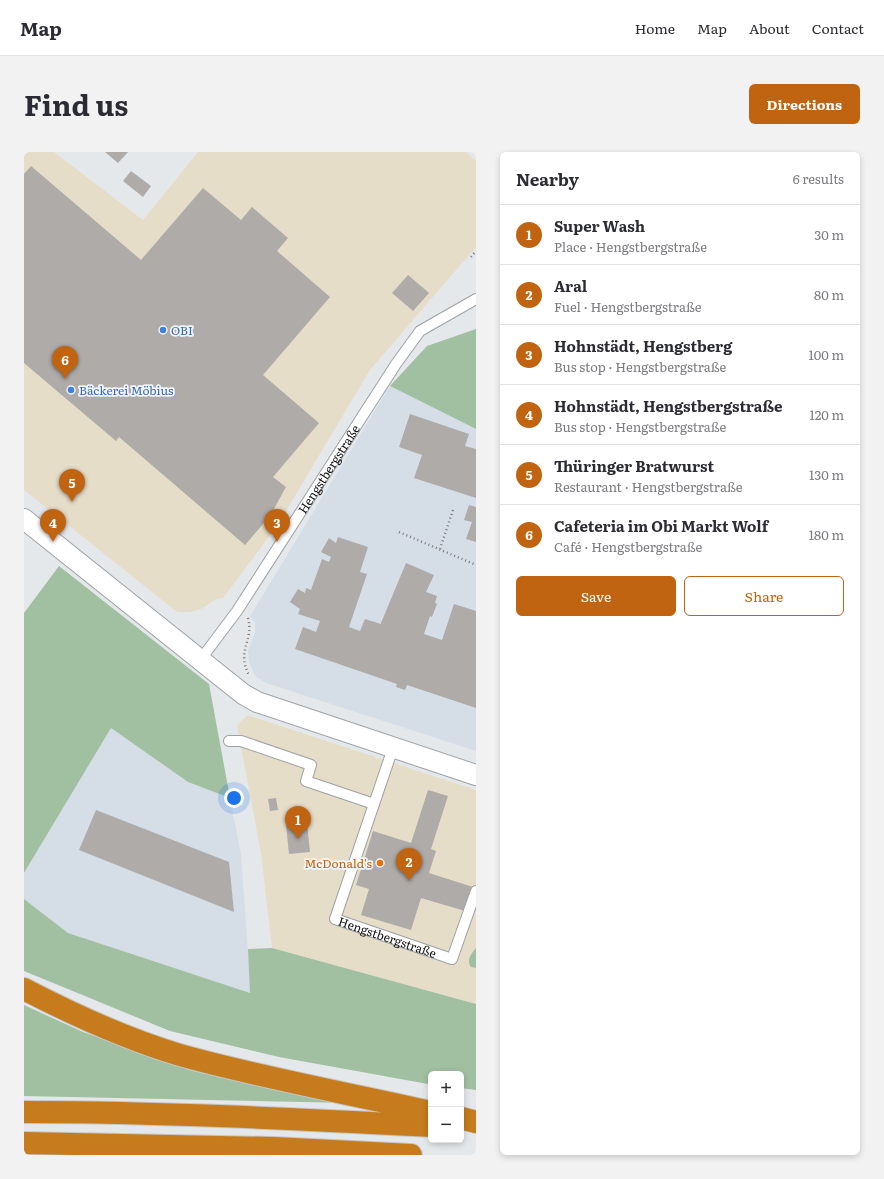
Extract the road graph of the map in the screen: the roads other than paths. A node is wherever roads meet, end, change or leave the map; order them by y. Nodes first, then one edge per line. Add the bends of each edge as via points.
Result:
1 (476, 299) edge
2 (24, 519) edge
3 (201, 659) junction
4 (229, 741) dead end
5 (393, 748) junction
6 (476, 775) edge
7 (374, 804) junction
8 (476, 891) edge
9 (24, 989) edge
10 (428, 1111) edge
11 (24, 1112) edge
12 (464, 1119) edge
13 (476, 1122) edge
14 (428, 1126) edge
15 (464, 1128) edge
16 (476, 1129) edge
17 (24, 1142) edge
18 (411, 1155) edge

1 - 3 lane, Hengstbergstraße via 420,331 396,364 237,611
2 - 3 street
3 - 5 street via 243,694 257,702
4 - 7 lane via 241,741 311,765 306,781
5 - 6 street
5 - 7 lane, Hengstbergstraße
7 - 8 lane, Hengstbergstraße via 335,919 452,959
9 - 10 highway via 87,1020 179,1054 239,1070
11 - 14 highway via 277,1118
12 - 13 highway
15 - 16 highway
17 - 18 highway via 274,1148

